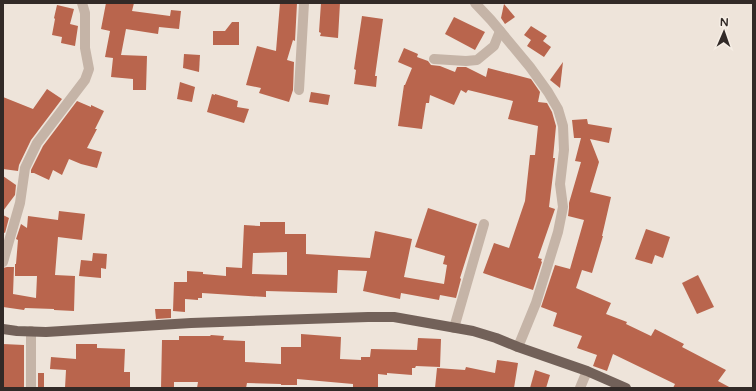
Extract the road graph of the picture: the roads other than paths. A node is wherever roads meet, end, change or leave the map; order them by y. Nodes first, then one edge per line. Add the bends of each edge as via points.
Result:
1 (82, 3) edge
2 (304, 3) edge
3 (475, 3) edge
4 (500, 32) junction
5 (434, 59) dead end
6 (299, 90) dead end
7 (484, 224) dead end
8 (3, 262) edge
9 (454, 328) junction
10 (3, 329) edge
11 (30, 331) junction
12 (518, 347) junction
13 (587, 371) junction
14 (30, 388) edge
15 (580, 388) edge
16 (626, 388) edge

1 - 8 street via 86,13 85,48 89,69 85,80 37,143 25,168 20,203
2 - 6 street
3 - 4 street
4 - 5 street via 494,46 477,60
4 - 12 street via 548,92 558,109 563,126 564,150 560,184 564,207 536,303
7 - 9 street
9 - 11 main road via 394,317 368,317
9 - 12 main road via 473,331
10 - 11 main road
11 - 14 street
12 - 13 main road
13 - 15 street
13 - 16 main road

